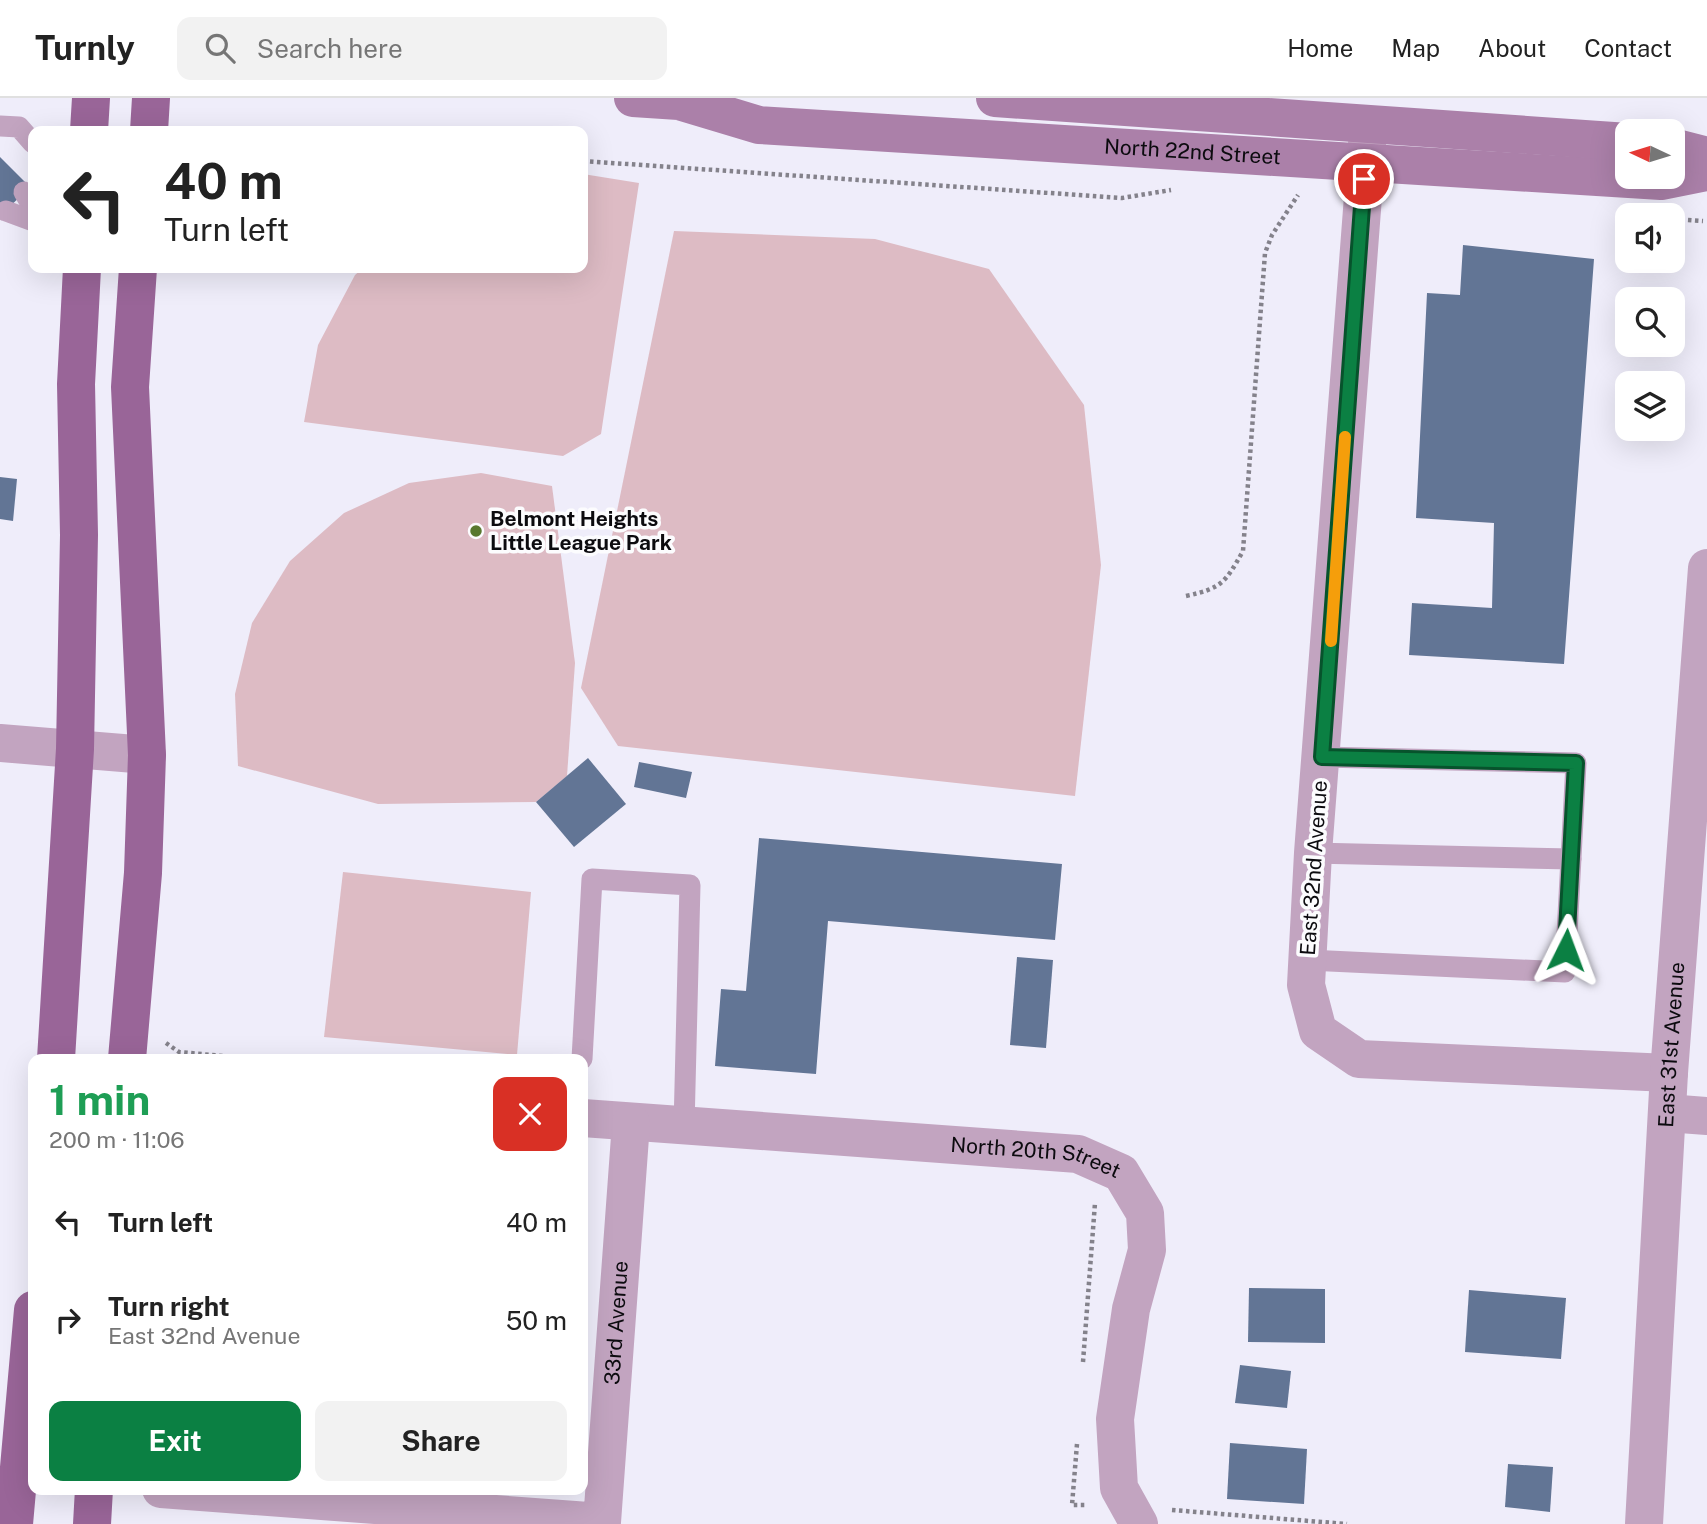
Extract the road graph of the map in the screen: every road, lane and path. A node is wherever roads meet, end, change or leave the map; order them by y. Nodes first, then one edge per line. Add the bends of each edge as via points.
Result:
1 (91, 98) edge
2 (151, 98) edge
3 (633, 98) edge
4 (995, 98) edge
5 (684, 99) edge
6 (1242, 106) edge
7 (1369, 123) junction
8 (0, 126) edge
9 (89, 126) edge
10 (149, 126) edge
11 (28, 137) edge
12 (1615, 141) edge
13 (1685, 150) edge
14 (1237, 153) junction
15 (1707, 156) edge
16 (588, 161) edge
17 (1365, 162) junction
18 (1707, 172) edge
19 (1174, 190) dead end
20 (1286, 192) dead end
21 (1298, 193) junction
22 (1310, 194) dead end
23 (6, 211) dead end
24 (28, 218) edge
25 (1685, 220) edge
26 (1703, 221) dead end
27 (82, 273) edge
28 (138, 273) edge
29 (1707, 568) edge
30 (1186, 596) dead end
31 (1705, 608) edge
32 (0, 743) edge
33 (75, 749) junction
34 (147, 755) junction
35 (1322, 757) junction
36 (1313, 853) junction
37 (1571, 859) junction
38 (1307, 972) junction
39 (161, 1037) dead end
40 (56, 1054) edge
41 (127, 1054) edge
42 (201, 1054) edge
43 (582, 1054) edge
44 (1669, 1073) junction
45 (1667, 1113) junction
46 (1707, 1116) edge
47 (588, 1119) edge
48 (631, 1123) junction
49 (684, 1127) junction
50 (1095, 1199) dead end
51 (28, 1346) edge
52 (1083, 1366) dead end
53 (1077, 1435) dead end
54 (9, 1482) edge
55 (94, 1495) edge
56 (244, 1495) edge
57 (1135, 1516) edge
58 (15, 1524) edge
59 (92, 1524) edge
60 (1347, 1524) edge
61 (1644, 1524) edge

1 - 9 main road
2 - 10 main road
3 - 5 main road, North 22nd Street
4 - 6 main road, North 22nd Street
5 - 14 main road, North 22nd Street via 759,125
6 - 7 main road, North 22nd Street
6 - 14 street
7 - 12 main road, North 22nd Street
7 - 17 street, East 32nd Avenue
8 - 11 lane via 19,127
13 - 15 main road
14 - 17 main road, North 22nd Street
16 - 19 path via 1122,198
17 - 18 main road, North 22nd Street via 1661,181
17 - 35 street, East 32nd Avenue
20 - 21 path
21 - 22 path
21 - 30 path via 1265,253 1243,551 1229,576 1213,590
23 - 24 lane
25 - 26 path
27 - 33 main road via 76,384
28 - 34 main road via 130,387
29 - 31 street, East 31st Avenue
31 - 44 street, East 31st Avenue
32 - 33 street
33 - 34 street
33 - 40 main road
34 - 41 main road via 143,873
35 - 36 street, East 32nd Avenue
35 - 37 lane via 1576,763
36 - 37 lane
36 - 38 street, East 32nd Avenue
37 - 38 lane via 1565,972
38 - 44 street via 1318,1031 1359,1059
39 - 42 path via 179,1052
43 - 49 lane via 592,879 690,884
44 - 45 street, East 31st Avenue
45 - 46 street
45 - 61 street, East 31st Avenue
47 - 48 street, North 20th Street
48 - 49 street, North 20th Street
48 - 56 street, 33rd Avenue via 602,1521
49 - 57 street, North 20th Street via 1078,1154 1121,1173 1145,1213 1147,1250 1131,1309 1115,1419 1119,1488
50 - 52 path
51 - 54 main road
53 - 57 path via 1072,1505
54 - 58 main road
55 - 59 main road
57 - 60 path

